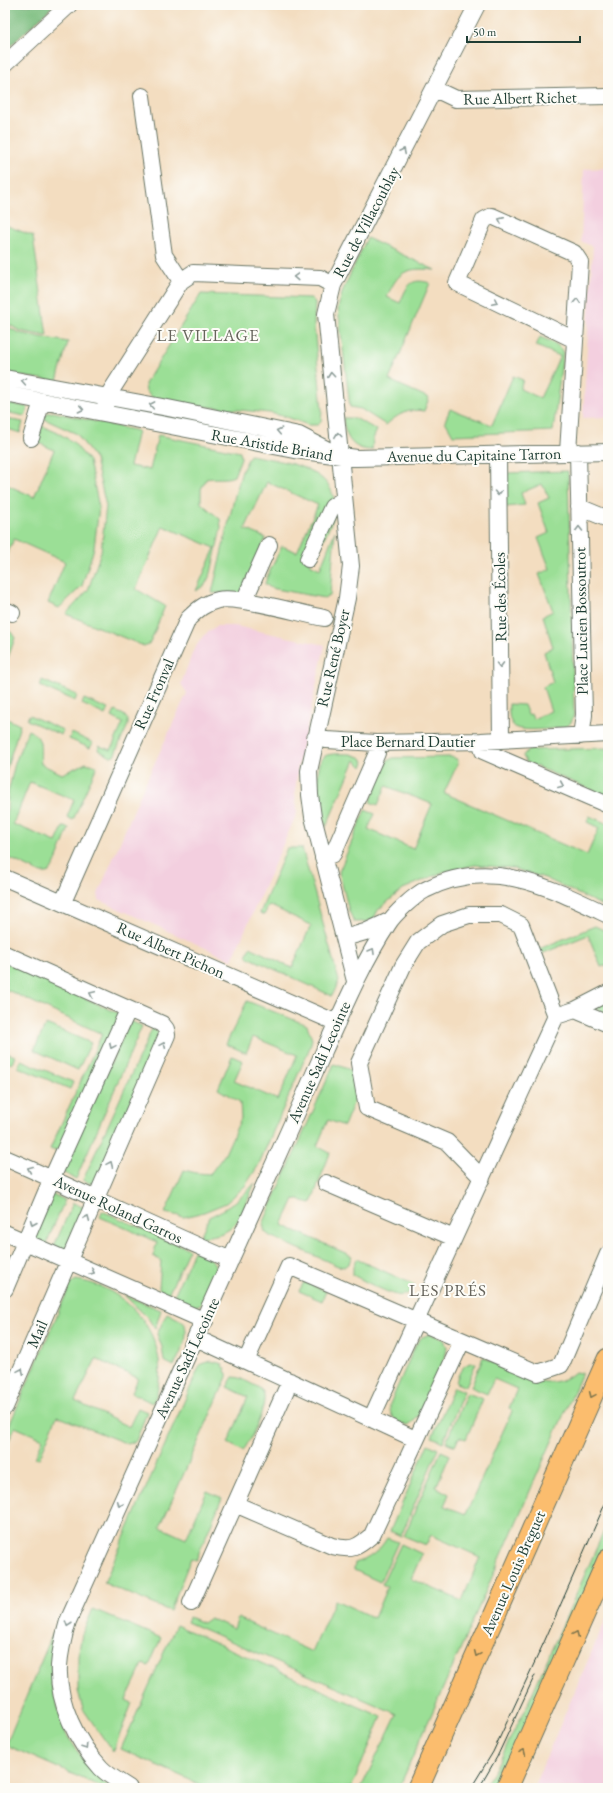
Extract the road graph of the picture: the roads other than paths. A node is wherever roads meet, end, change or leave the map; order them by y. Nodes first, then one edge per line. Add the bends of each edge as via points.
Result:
1 (69, 5) edge
2 (477, 5) edge
3 (5, 64) edge
4 (435, 89) junction
5 (142, 96) dead end
6 (608, 96) edge
7 (187, 277) junction
8 (333, 285) junction
9 (575, 340) junction
10 (5, 378) edge
11 (5, 394) edge
12 (107, 397) junction
13 (42, 401) junction
14 (103, 414) junction
15 (32, 438) dead end
16 (573, 452) junction
17 (608, 452) edge
18 (498, 454) junction
19 (341, 457) junction
20 (344, 499) junction
21 (579, 507) junction
22 (608, 519) edge
23 (269, 545) dead end
24 (308, 560) dead end
25 (244, 601) junction
26 (324, 618) dead end
27 (608, 734) edge
28 (581, 736) junction
29 (315, 738) junction
30 (501, 740) junction
31 (481, 741) junction
32 (376, 742) junction
33 (608, 805) edge
34 (323, 858) junction
35 (5, 878) edge
36 (63, 902) junction
37 (608, 915) edge
38 (390, 921) junction
39 (344, 938) junction
40 (5, 954) edge
41 (355, 981) junction
42 (608, 993) edge
43 (128, 1010) junction
44 (575, 1010) junction
45 (556, 1016) junction
46 (337, 1023) junction
47 (608, 1024) edge
48 (5, 1158) edge
49 (52, 1178) junction
50 (482, 1178) junction
51 (326, 1183) dead end
52 (95, 1200) junction
53 (5, 1233) edge
54 (454, 1238) junction
55 (25, 1242) junction
56 (608, 1254) edge
57 (231, 1260) junction
58 (68, 1262) junction
59 (608, 1284) edge
60 (5, 1289) edge
61 (204, 1320) junction
62 (416, 1321) junction
63 (196, 1338) junction
64 (462, 1341) junction
65 (608, 1359) edge
66 (246, 1361) junction
67 (561, 1365) junction
68 (290, 1381) junction
69 (5, 1407) edge
70 (371, 1418) junction
71 (416, 1439) junction
72 (235, 1504) junction
73 (608, 1560) edge
74 (191, 1603) dead end
75 (128, 1788) edge
76 (418, 1788) edge
77 (507, 1788) edge

1 - 3 street
2 - 4 street, Rue de Villacoublay
4 - 6 street, Rue Albert Richet via 456,99
8 -> 4 street, Rue de Villacoublay
5 - 7 street via 164,255
8 -> 7 street via 320,278
7 - 12 street via 122,366
19 -> 8 street, Rue de Villacoublay via 326,314
9 -> 9 street, Place Lucien Bossoutrot via 580,262 574,253 492,216 484,220 457,283
9 - 16 street, Place Lucien Bossoutrot
12 -> 10 street, Rue Aristide Briand
11 - 13 street, Rue Aristide Briand
12 - 14 street
19 -> 12 street, Rue Aristide Briand via 299,435
13 -> 14 street, Rue Aristide Briand
13 - 15 street
14 - 19 street, Rue Aristide Briand
16 - 17 street, Avenue du Capitaine Tarron
16 - 18 street, Avenue du Capitaine Tarron
16 - 21 street, Place Lucien Bossoutrot via 580,478
18 - 19 street, Avenue du Capitaine Tarron
18 -> 30 street, Rue des Écoles
19 - 20 street, Rue René Boyer
20 - 24 street via 332,507
20 - 29 street, Rue René Boyer via 351,566 347,598
21 - 22 street
28 -> 21 street, Place Lucien Bossoutrot via 584,715
23 - 25 street
25 - 26 street, Rue Fronval
25 - 36 street, Rue Fronval via 220,599 202,606 188,619
27 - 28 street
28 - 30 street
29 - 32 street, Place Bernard Dautier
29 - 34 street, Rue René Boyer via 309,771 310,795
30 - 31 street, Place Bernard Dautier
31 - 32 street, Place Bernard Dautier
31 -> 33 street via 482,751
32 - 34 street via 377,753 333,854
34 - 39 street, Rue René Boyer
35 - 36 street, Rue Albert Pichon
36 - 46 street, Rue Albert Pichon
37 - 38 street, Avenue Sadi Lecointe via 537,884 499,875 473,874 447,880 423,891
38 - 39 street, Avenue Sadi Lecointe
41 -> 38 street, Avenue Sadi Lecointe
39 - 41 street, Rue René Boyer
43 -> 40 street, Mail
41 - 46 street, Avenue Sadi Lecointe
42 - 44 street
43 -> 49 street
52 -> 43 street, Mail via 167,1035 162,1024
44 - 45 street
44 - 47 street
45 - 50 street
45 - 50 street via 521,925 501,915 469,915 442,924 418,942 397,980 359,1063 367,1108 447,1142
46 - 57 street, Avenue Sadi Lecointe
49 -> 48 street, Avenue Roland Garros
49 - 52 street, Avenue Roland Garros
49 -> 55 street
50 - 54 street
51 - 54 street
52 - 57 street, Avenue Roland Garros
58 -> 52 street, Mail
53 - 55 street
54 - 62 street
55 - 58 street
55 - 60 street
56 - 67 street
57 - 61 street, Avenue Sadi Lecointe
58 -> 61 street
69 -> 58 street, Mail
59 - 67 street via 576,1357
61 - 63 street, Avenue Sadi Lecointe
62 - 64 street
62 - 66 street via 289,1266
62 - 70 street
63 - 66 street
63 -> 75 street, Avenue Sadi Lecointe via 130,1467 62,1641 59,1667 66,1711 89,1753 103,1769
64 - 67 street via 538,1373
64 - 71 street
65 -> 76 main road, Avenue Louis Breguet
66 - 68 street
68 - 70 street
68 - 72 street
70 - 71 street
71 - 72 street via 372,1535 360,1546 347,1550 332,1546
72 - 74 street
77 -> 73 main road

